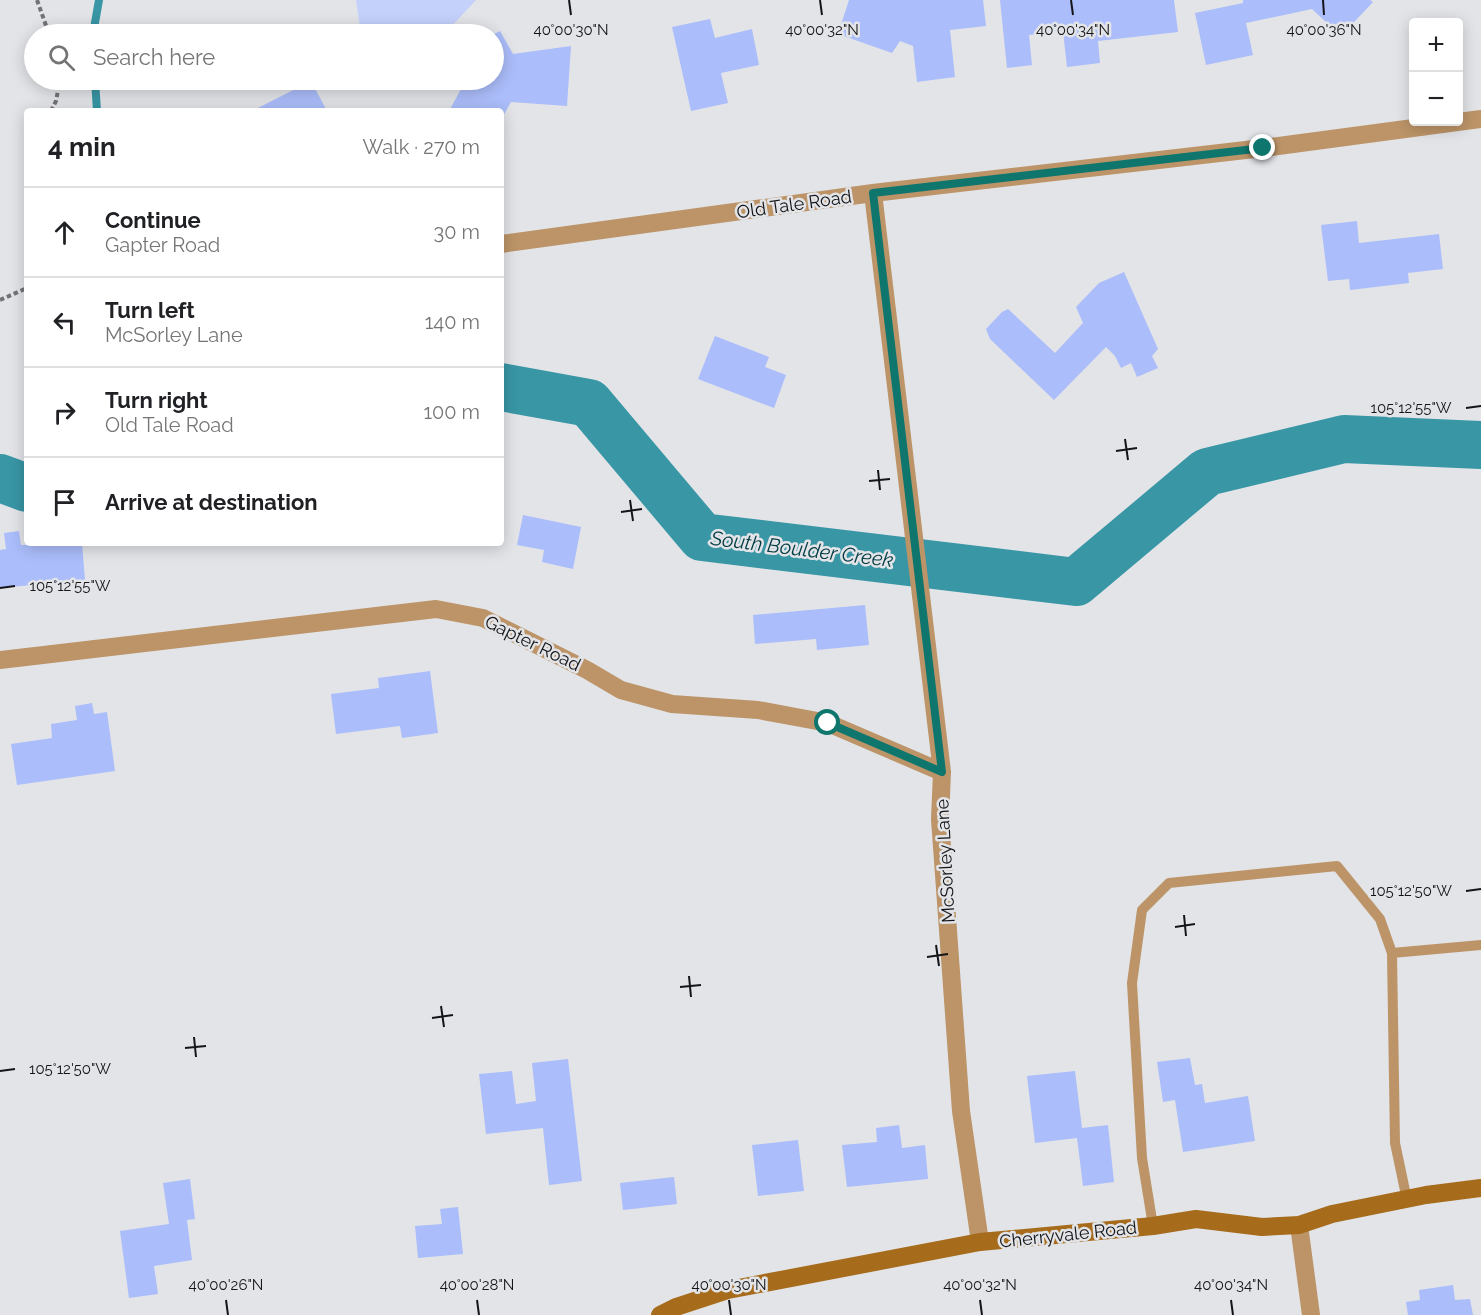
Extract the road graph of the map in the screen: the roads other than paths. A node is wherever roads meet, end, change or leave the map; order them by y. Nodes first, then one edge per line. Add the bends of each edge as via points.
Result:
1 (1481, 119) edge
2 (873, 193) junction
3 (504, 244) edge
4 (0, 660) edge
5 (942, 772) junction
6 (1481, 945) edge
7 (1392, 953) junction
8 (1481, 1188) edge
9 (1407, 1200) junction
10 (1299, 1225) junction
11 (1153, 1226) junction
12 (980, 1242) junction
13 (660, 1315) edge
14 (1311, 1315) edge

1 - 2 street, Old Tale Road
2 - 3 street, Old Tale Road
2 - 5 street, McSorley Lane
4 - 5 street, Gapter Road via 436,609 483,618 621,690 672,704 758,710 828,723
5 - 12 street, McSorley Lane via 940,819 961,1111
6 - 7 lane
7 - 9 lane via 1395,1143
7 - 11 lane via 1380,919 1337,866 1169,883 1142,910 1132,983 1142,1158
8 - 9 street, Cherryvale Road
9 - 10 street, Cherryvale Road via 1332,1214
10 - 11 street, Cherryvale Road via 1262,1227 1196,1219
10 - 14 street
11 - 12 street, Cherryvale Road
12 - 13 street, Cherryvale Road via 728,1290

